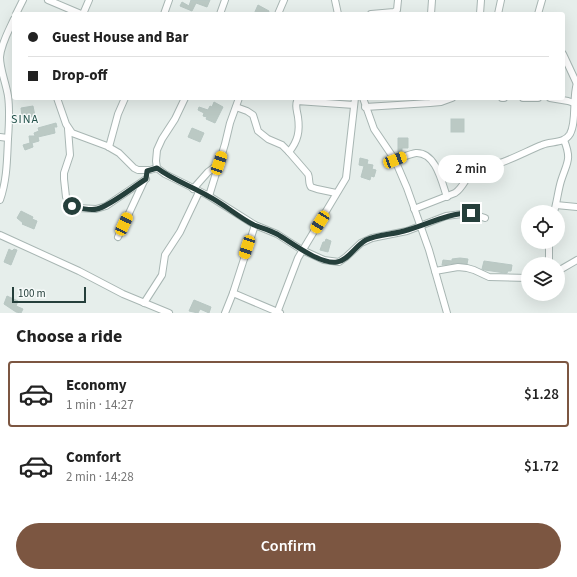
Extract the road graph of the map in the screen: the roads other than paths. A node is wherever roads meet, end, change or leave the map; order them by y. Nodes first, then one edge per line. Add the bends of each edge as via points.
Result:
1 (23, 0) edge
2 (48, 0) edge
3 (89, 0) edge
4 (169, 0) edge
5 (225, 0) edge
6 (284, 0) edge
7 (335, 0) edge
8 (398, 0) edge
9 (432, 0) edge
10 (481, 0) edge
11 (501, 0) edge
12 (542, 0) edge
13 (17, 12) edge
14 (77, 12) edge
15 (83, 12) edge
16 (165, 12) edge
17 (221, 12) edge
18 (279, 12) edge
19 (338, 12) edge
20 (394, 12) edge
21 (431, 12) edge
22 (480, 12) edge
23 (498, 12) edge
24 (539, 12) edge
25 (12, 24) edge
26 (565, 58) edge
27 (2, 83) edge
28 (577, 83) edge
29 (58, 100) edge
30 (124, 100) edge
31 (184, 100) edge
32 (239, 100) edge
33 (355, 100) edge
34 (363, 100) edge
35 (434, 100) edge
36 (562, 100) edge
37 (399, 101) edge
38 (574, 103) junction
39 (354, 105) junction
40 (236, 107) junction
41 (365, 107) junction
42 (68, 129) junction
43 (0, 138) edge
44 (8, 138) junction
45 (564, 140) junction
46 (109, 147) junction
47 (289, 152) junction
48 (395, 160) junction
49 (219, 164) junction
50 (157, 168) junction
51 (147, 171) junction
52 (146, 179) junction
53 (196, 190) junction
54 (336, 193) junction
55 (1, 196) edge
56 (209, 196) junction
57 (447, 197) junction
58 (556, 205) edge
59 (577, 207) edge
60 (565, 208) edge
61 (414, 209) junction
62 (485, 218) dead end
63 (255, 225) junction
64 (420, 226) junction
65 (0, 236) edge
66 (118, 237) dead end
67 (302, 250) junction
68 (577, 260) edge
69 (565, 267) edge
70 (435, 270) junction
71 (521, 278) edge
72 (233, 293) junction
73 (144, 303) junction
74 (169, 313) edge
75 (225, 313) edge
76 (278, 313) edge
77 (447, 313) edge

1 - 13 street
2 - 14 street
3 - 15 street
4 - 16 street
5 - 17 street
6 - 18 street
7 - 19 street
8 - 20 street via 397,10
9 - 21 street
10 - 22 street
11 - 23 street
12 - 24 street
25 - 27 street via 0,57
26 - 28 street
27 - 44 street via 8,96
28 - 38 street
29 - 42 street
30 - 46 street
31 - 50 street via 157,150
32 - 40 street
33 - 39 street
34 - 41 street
35 - 37 street
36 - 38 street
37 - 41 street
38 - 45 street via 572,128
39 - 47 street via 297,101 298,138
39 - 54 street via 346,178
40 - 47 street via 253,115 258,131
40 - 49 street
41 - 48 street via 374,129
42 - 46 street via 72,133
42 - 52 street via 70,155 64,179 66,197 72,206 90,210 101,208
43 - 44 street
44 - 55 street via 8,166
45 - 57 street via 546,143 496,165 476,169 460,190
45 - 58 street via 569,159
46 - 51 street via 134,168
47 - 54 street via 308,174 311,187
48 - 57 street via 418,153 426,155 438,172
48 - 61 street
49 - 53 street via 208,172
49 - 56 street
50 - 51 street
50 - 53 street
51 - 52 street
52 - 66 street
53 - 56 street
53 - 73 street via 180,232 165,255 162,275
54 - 67 street
56 - 63 street
57 - 61 street
59 - 60 street
61 - 64 street
62 - 64 street via 464,213 446,216
63 - 67 street via 277,234
63 - 72 street
64 - 67 street via 366,240 339,262 324,260
64 - 70 street
65 - 73 street
67 - 76 street via 294,265
68 - 69 street
70 - 71 street via 458,267 474,270 489,277
70 - 77 street
72 - 75 street
72 - 76 street
73 - 74 street

